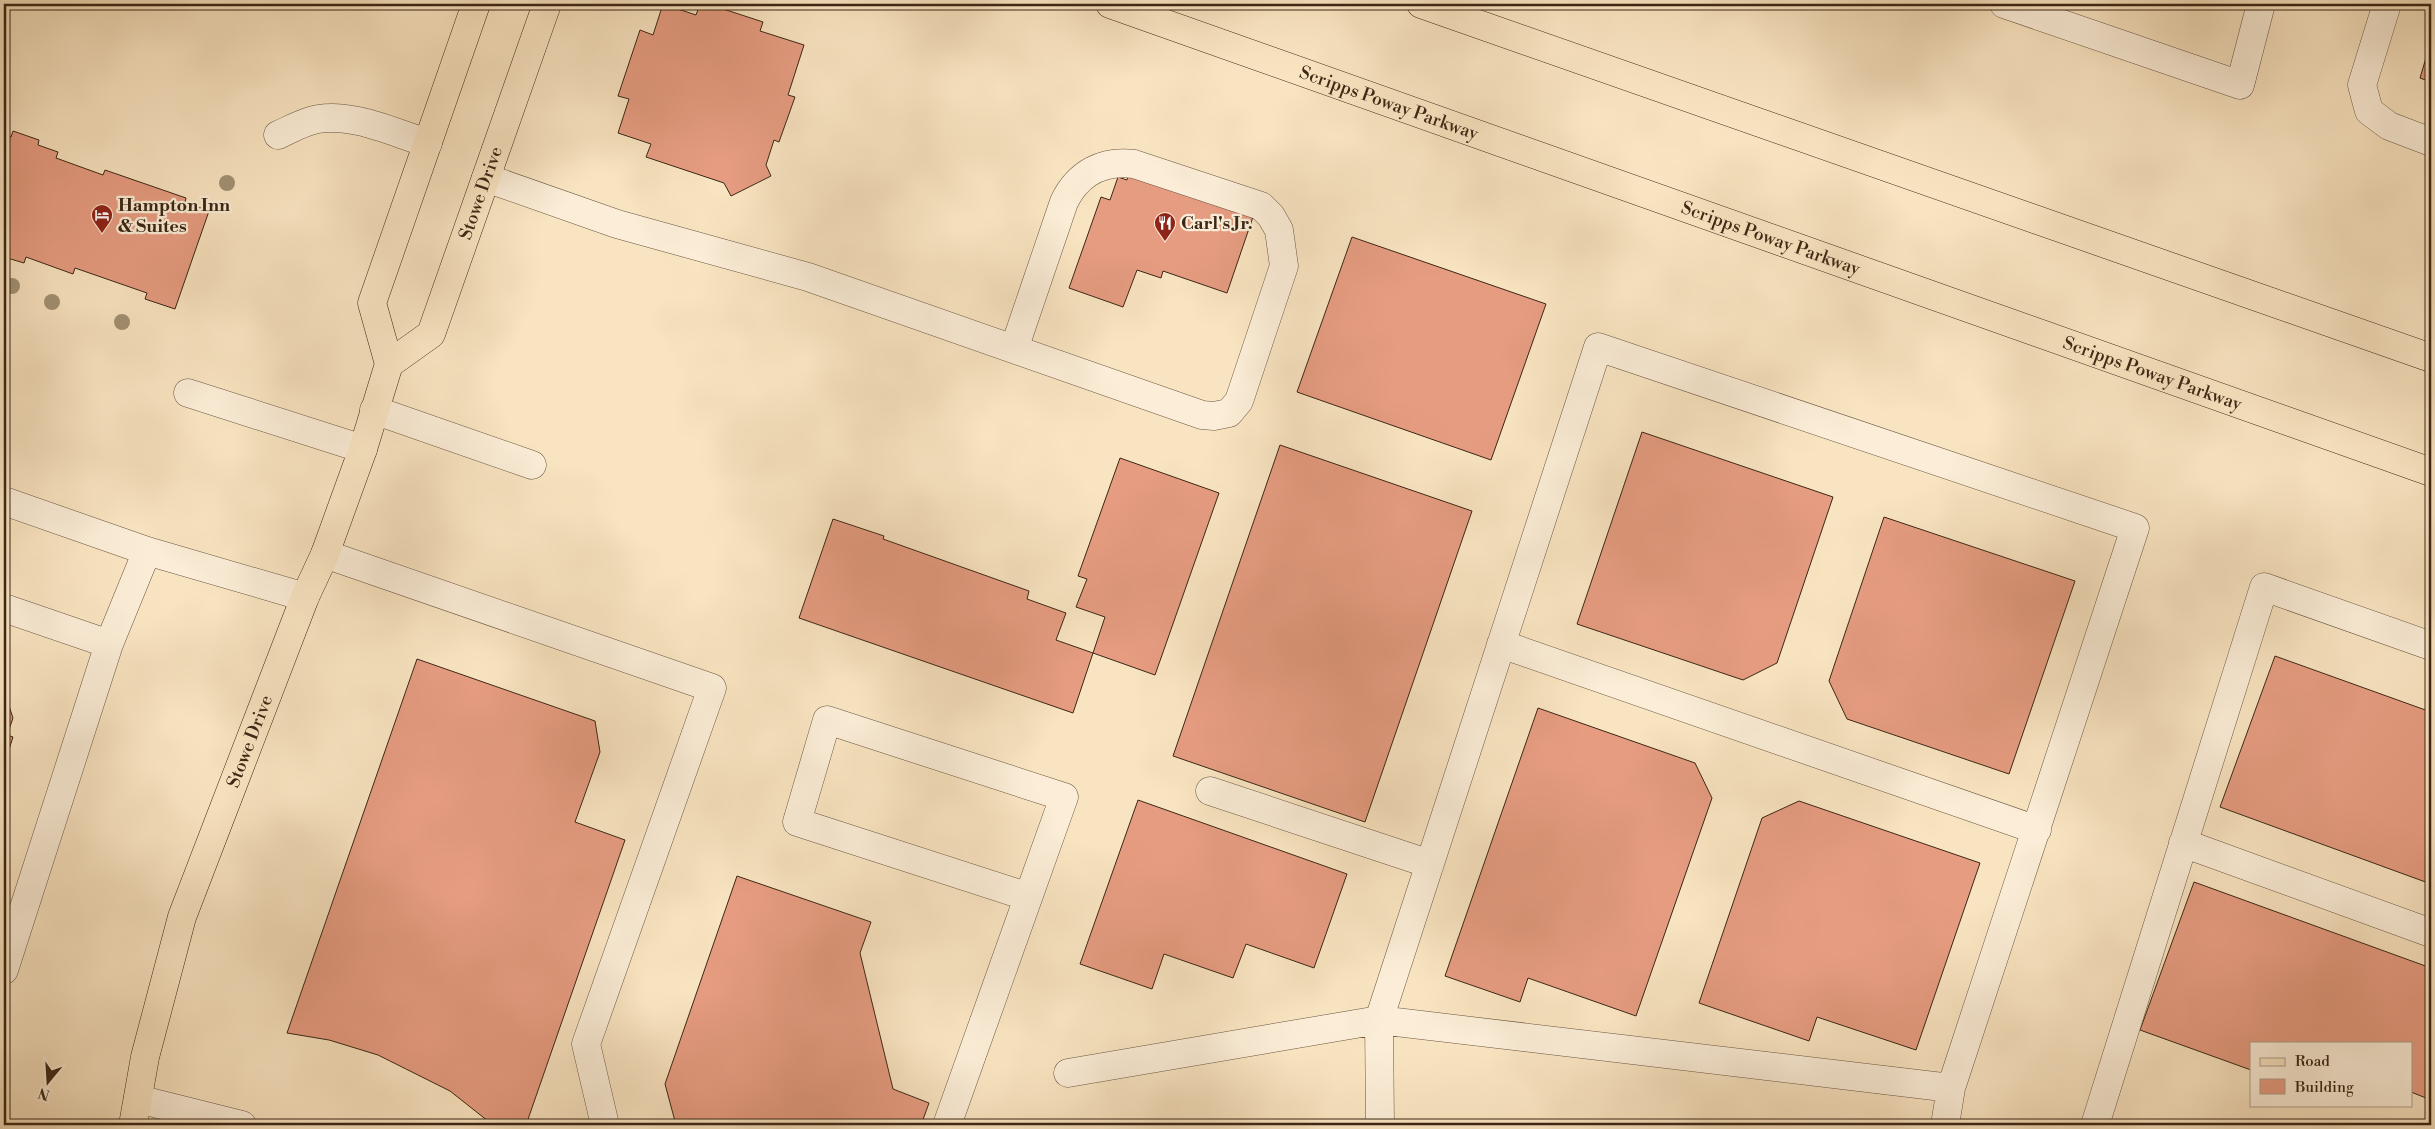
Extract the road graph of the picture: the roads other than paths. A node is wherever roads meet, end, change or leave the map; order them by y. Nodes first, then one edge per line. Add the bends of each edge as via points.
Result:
1 (476, 4) edge
2 (547, 4) edge
3 (1110, 4) edge
4 (1421, 4) edge
5 (2004, 4) edge
6 (2261, 4) edge
7 (2387, 4) edge
8 (278, 135) dead end
9 (2431, 142) edge
10 (428, 143) junction
11 (486, 178) junction
12 (1014, 349) junction
13 (2431, 358) edge
14 (388, 364) junction
15 (188, 393) dead end
16 (374, 410) junction
17 (363, 449) junction
18 (532, 465) dead end
19 (2431, 472) edge
20 (4, 500) edge
21 (147, 551) junction
22 (325, 554) junction
23 (305, 597) junction
24 (4, 608) edge
25 (109, 644) junction
26 (1501, 644) junction
27 (2431, 646) edge
28 (1210, 791) dead end
29 (2037, 830) junction
30 (2183, 844) junction
31 (1430, 864) junction
32 (1026, 896) junction
33 (2431, 933) edge
34 (4, 970) edge
35 (1379, 1020) junction
36 (1068, 1073) dead end
37 (1952, 1088) junction
38 (138, 1099) junction
39 (2100, 1124) edge
40 (133, 1125) edge
41 (242, 1125) edge
42 (605, 1125) edge
43 (947, 1125) edge
44 (1380, 1125) edge
45 (1946, 1125) edge

1 - 10 main road
2 - 11 main road, Stowe Drive
3 - 19 main road, Scripps Poway Parkway
4 - 13 main road
5 - 6 lane via 2240,85
7 - 9 lane via 2362,85 2369,111 2389,126
8 - 10 lane via 316,119 335,117
10 - 14 main road via 372,303
11 - 12 lane via 617,224 808,277
11 - 14 main road, Stowe Drive via 431,334
12 - 12 lane via 1202,415 1229,413 1239,401 1284,266 1279,230 1261,206 1134,164 1101,165 1084,175 1071,188 1064,202
14 - 16 main road, Stowe Drive
15 - 17 lane
16 - 17 main road, Stowe Drive
16 - 18 lane
17 - 22 main road, Stowe Drive
20 - 21 lane
21 - 23 lane
21 - 25 lane
22 - 23 main road, Stowe Drive
22 - 42 lane via 712,688 586,1044
23 - 38 main road, Stowe Drive via 182,917 145,1057
24 - 25 lane
25 - 34 lane
26 - 29 lane
26 - 29 lane via 1598,347 2135,528
26 - 31 lane
27 - 30 lane via 2264,587
28 - 31 lane
29 - 37 lane
30 - 33 lane
30 - 39 lane
31 - 35 lane
32 - 32 lane via 797,822 827,720 1064,797
32 - 43 lane
35 - 36 lane
35 - 37 lane
35 - 44 lane
37 - 45 lane
38 - 40 main road, Stowe Drive
38 - 41 lane

